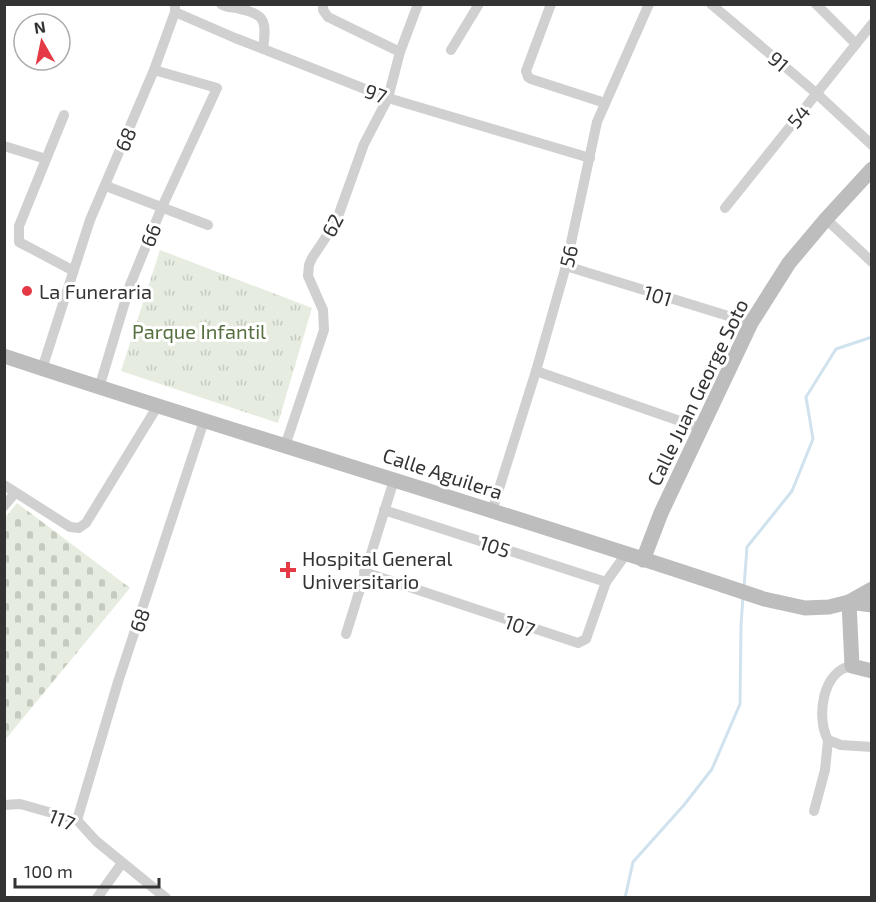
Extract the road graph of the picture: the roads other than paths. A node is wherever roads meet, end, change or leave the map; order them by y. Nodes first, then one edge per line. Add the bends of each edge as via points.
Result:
1 (221, 4) edge
2 (418, 4) edge
3 (479, 4) edge
4 (551, 4) edge
5 (649, 4) edge
6 (711, 4) edge
7 (816, 4) edge
8 (323, 7) edge
9 (175, 8) edge
10 (872, 24) edge
11 (856, 44) junction
12 (263, 49) junction
13 (451, 50) dead end
14 (400, 52) junction
15 (154, 70) junction
16 (816, 93) junction
17 (388, 98) junction
18 (605, 103) junction
19 (64, 115) dead end
20 (872, 145) edge
21 (4, 146) edge
22 (590, 158) junction
23 (46, 159) junction
24 (872, 169) edge
25 (106, 186) junction
26 (162, 207) junction
27 (725, 208) dead end
28 (826, 219) junction
29 (208, 225) dead end
30 (872, 262) edge
31 (566, 266) junction
32 (72, 270) junction
33 (751, 323) junction
34 (4, 356) edge
35 (42, 369) junction
36 (536, 371) junction
37 (99, 388) junction
38 (157, 407) junction
39 (204, 421) junction
40 (700, 428) junction
41 (285, 446) junction
42 (394, 480) junction
43 (4, 485) edge
44 (15, 493) junction
45 (4, 506) edge
46 (384, 510) junction
47 (492, 511) junction
48 (626, 554) junction
49 (643, 560) junction
50 (364, 572) junction
51 (606, 582) junction
52 (872, 590) edge
53 (849, 602) junction
54 (872, 603) edge
55 (346, 634) dead end
56 (852, 666) junction
57 (872, 671) edge
58 (825, 736) junction
59 (872, 747) edge
60 (4, 805) edge
61 (814, 812) dead end
62 (77, 820) junction
63 (122, 862) junction
64 (97, 897) edge
65 (166, 897) edge

1 - 12 street via 263,19
2 - 14 street, 62
3 - 13 street
4 - 18 street via 526,70 528,77
5 - 18 street, 56
6 - 16 street, 91
7 - 11 street
8 - 14 street via 328,17
9 - 12 street, 97 via 196,22
9 - 15 street, 68
10 - 11 street, 54
11 - 16 street, 54
12 - 17 street, 97
14 - 17 street, 62
15 - 25 street, 68
15 - 26 street, 66 via 217,88
16 - 20 street, 91
16 - 27 street, 54
17 - 22 street, 97
17 - 41 street, 62 via 364,144 336,222 309,266 308,276 323,310 324,330
18 - 22 street, 56
19 - 23 street
21 - 23 street
22 - 31 street, 56
23 - 32 street via 17,237 19,243
24 - 28 main road, Calle Juan George Soto
25 - 26 street
25 - 32 street, 68
26 - 29 street
26 - 37 street, 66 via 130,285
28 - 30 street
28 - 33 main road, Calle Juan George Soto via 789,263
31 - 33 street, 101
31 - 36 street, 56
32 - 35 street, 68
33 - 40 main road, Calle Juan George Soto
34 - 35 main road, Calle Aguilera
35 - 37 main road, Calle Aguilera
36 - 40 street
36 - 47 street, 56
37 - 38 main road, Calle Aguilera
38 - 39 main road, Calle Aguilera
38 - 44 street via 86,523 79,528 70,527
39 - 41 main road, Calle Aguilera
39 - 62 street, 68
40 - 49 main road, Calle Juan George Soto
41 - 42 main road, Calle Aguilera
42 - 46 street
42 - 47 main road, Calle Aguilera
43 - 44 street
44 - 45 street
46 - 50 street
46 - 51 street, 105
47 - 48 main road, Calle Aguilera
48 - 49 main road, Calle Aguilera
48 - 51 street, 107
49 - 53 main road, Calle Aguilera via 805,608
50 - 51 street, 107 via 578,643 587,636
50 - 55 street
52 - 53 main road
52 - 54 main road
53 - 54 main road, Calle Aguilera
53 - 56 main road
56 - 57 main road
56 - 58 street via 836,673 828,688 821,708
58 - 59 street via 841,745
58 - 61 street via 825,770
60 - 62 street, 117 via 20,804
62 - 63 street, 117 via 96,842
63 - 64 street
63 - 65 street, 117

